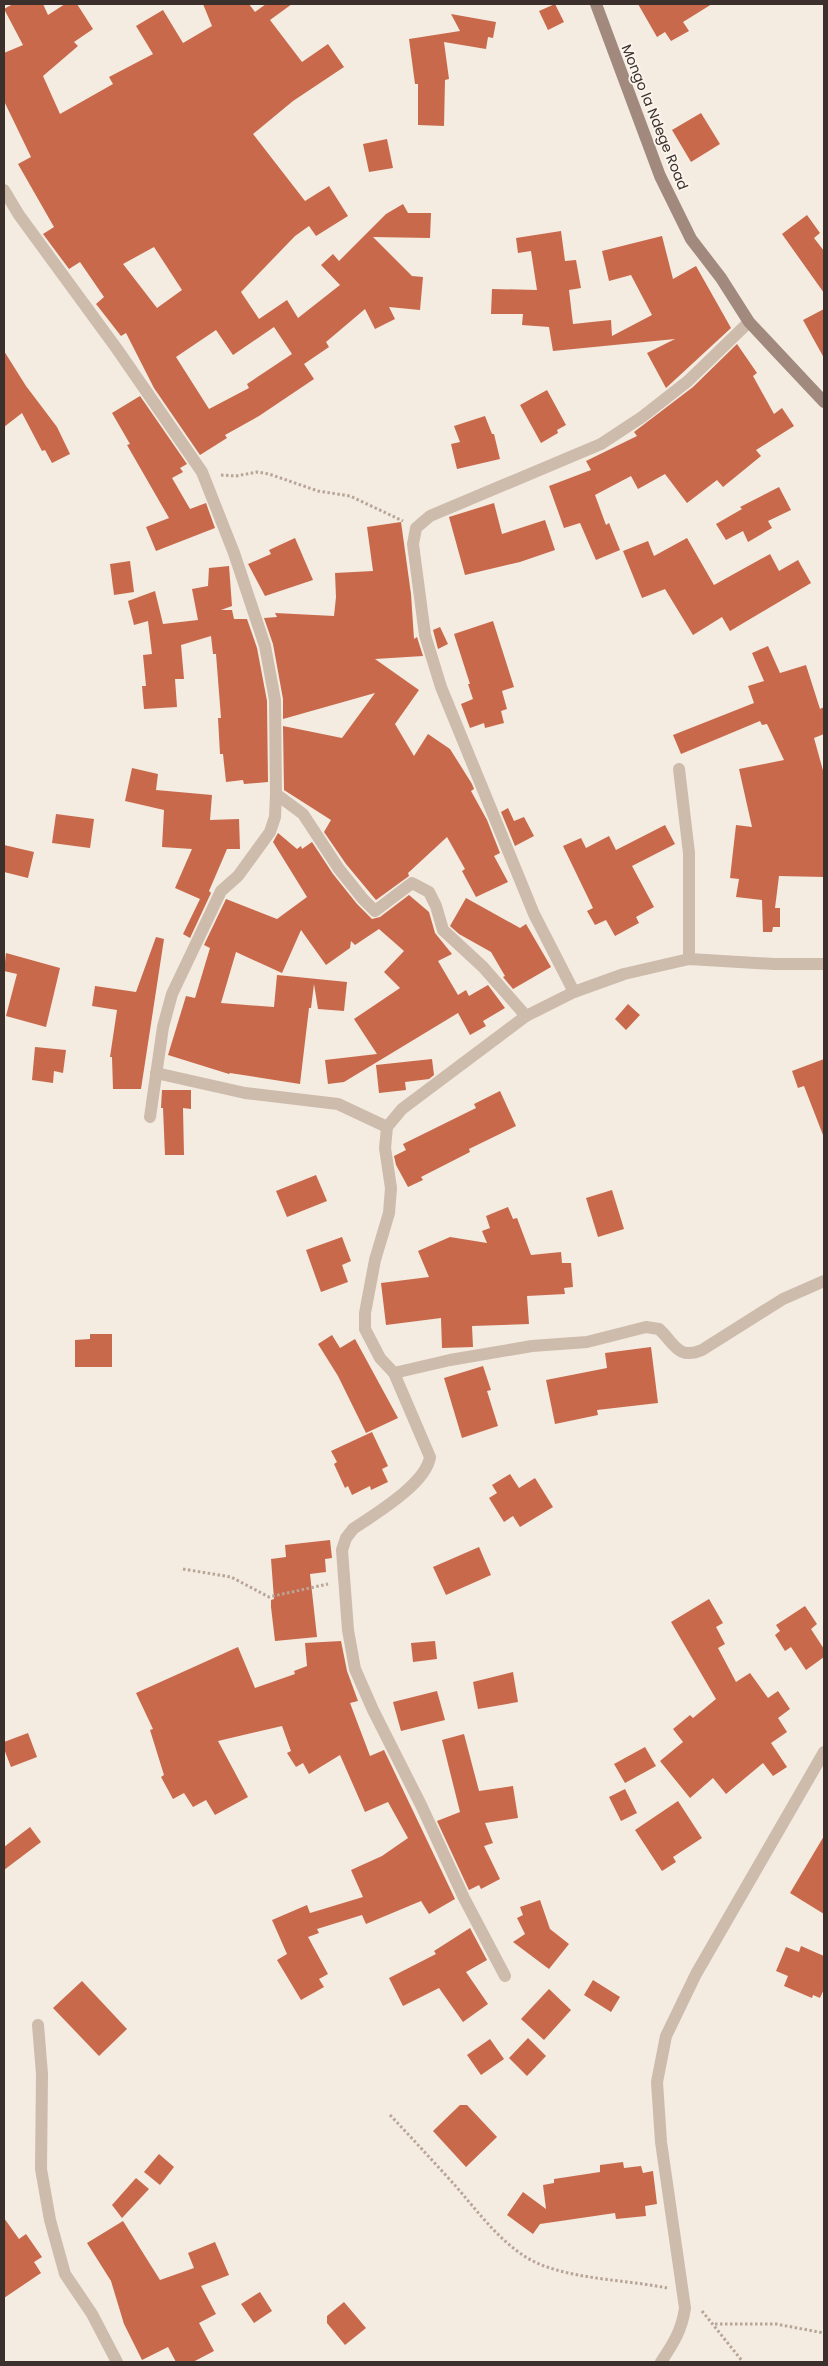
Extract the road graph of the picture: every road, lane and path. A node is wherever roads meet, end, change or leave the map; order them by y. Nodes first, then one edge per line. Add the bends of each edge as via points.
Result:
1 (596, 4) edge
2 (4, 190) edge
3 (749, 322) junction
4 (824, 402) edge
5 (202, 472) junction
6 (416, 528) junction
7 (679, 769) dead end
8 (276, 794) junction
9 (689, 959) junction
10 (824, 964) edge
11 (574, 992) junction
12 (526, 1016) junction
13 (156, 1073) junction
14 (150, 1117) dead end
15 (387, 1127) junction
16 (824, 1281) edge
17 (394, 1373) junction
18 (183, 1569) dead end
19 (343, 1580) junction
20 (824, 1752) edge
21 (505, 1976) dead end
22 (38, 2025) dead end
23 (390, 2115) dead end
24 (683, 2291) junction
25 (714, 2324) junction
26 (824, 2333) edge
27 (117, 2362) edge
28 (661, 2362) edge
29 (743, 2362) edge

1 - 3 street, Mongo la Ndege Road via 660,176 691,239
2 - 5 street via 18,215
3 - 4 street, Mongo la Ndege Road
3 - 6 street via 688,381 602,444 430,516
5 - 6 path via 228,476 258,472 269,474 318,491 350,496
5 - 8 street via 234,553 265,646 275,700
6 - 11 street via 414,544 425,635 441,687 534,914
7 - 9 street via 689,853
8 - 12 street via 303,814 340,869 375,911 412,884 429,892 443,930 483,967
8 - 13 street via 275,818 270,832 238,876 221,891 172,994
9 - 10 street
9 - 11 street via 624,974
11 - 12 street
12 - 15 street via 402,1109
13 - 14 street
13 - 15 street via 245,1093 338,1104
15 - 17 street via 385,1148 391,1188 389,1213 375,1260 365,1329 380,1358
16 - 17 street via 783,1299 690,1355 680,1352 659,1329 646,1327 587,1342 495,1352
17 - 19 street via 427,1447 429,1467 413,1484 346,1538 342,1550
18 - 19 path via 231,1577 270,1598
19 - 21 street via 355,1668 464,1898
20 - 24 street via 696,1974 666,2036 656,2082
22 - 27 street via 42,2074 41,2169 50,2220 65,2274 92,2314
23 - 24 path via 498,2233 520,2252 545,2266 578,2276 634,2281
24 - 25 path
24 - 28 street via 683,2323
25 - 26 path via 776,2324
25 - 29 path

